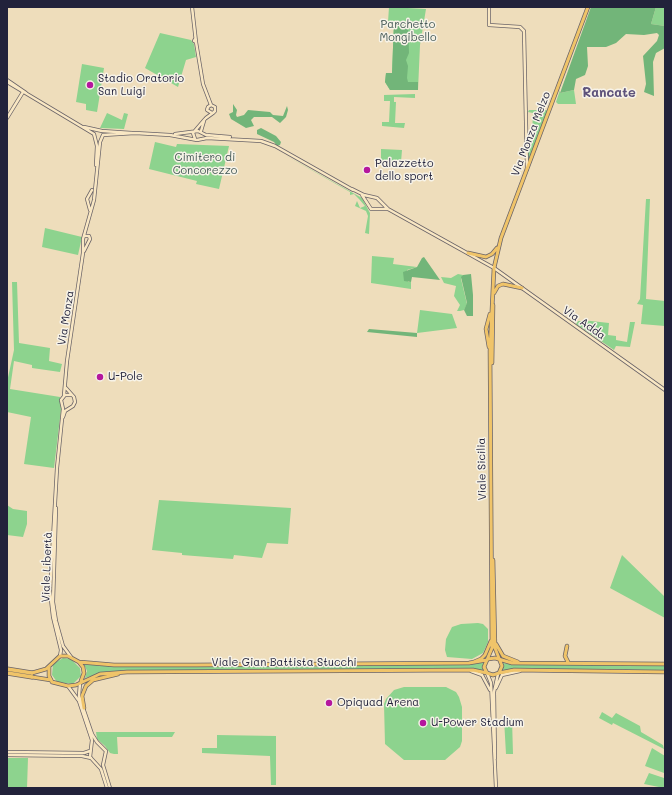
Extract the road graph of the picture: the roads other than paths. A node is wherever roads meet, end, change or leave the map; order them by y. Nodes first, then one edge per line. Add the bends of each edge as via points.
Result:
1 (192, 7) edge
2 (489, 7) edge
3 (588, 7) edge
4 (7, 81) edge
5 (23, 92) junction
6 (27, 93) junction
7 (211, 105) junction
8 (208, 111) junction
9 (212, 114) junction
10 (7, 118) edge
11 (205, 118) junction
12 (81, 126) junction
13 (97, 130) junction
14 (194, 132) junction
15 (103, 133) junction
16 (201, 133) junction
17 (94, 134) junction
18 (170, 135) junction
19 (96, 138) junction
20 (101, 138) junction
21 (239, 138) junction
22 (195, 140) junction
23 (199, 140) junction
24 (527, 169) junction
25 (352, 189) junction
26 (89, 196) junction
27 (372, 197) junction
28 (93, 200) junction
29 (88, 202) junction
30 (380, 203) junction
31 (368, 204) junction
32 (377, 209) junction
33 (388, 209) junction
34 (90, 212) junction
35 (88, 225) junction
36 (84, 236) junction
37 (89, 236) junction
38 (83, 241) junction
39 (88, 242) junction
40 (498, 246) junction
41 (83, 253) junction
42 (468, 253) junction
43 (494, 268) junction
44 (522, 288) junction
45 (493, 295) junction
46 (493, 302) junction
47 (491, 312) junction
48 (490, 326) junction
49 (486, 330) junction
50 (493, 332) junction
51 (490, 351) junction
52 (491, 377) junction
53 (65, 384) junction
54 (665, 390) edge
55 (71, 395) junction
56 (64, 396) junction
57 (62, 405) junction
58 (69, 408) junction
59 (60, 425) junction
60 (56, 499) junction
61 (493, 560) junction
62 (495, 629) junction
63 (492, 636) junction
64 (568, 646) dead end
65 (60, 656) junction
66 (71, 657) junction
67 (488, 660) junction
68 (499, 660) junction
69 (79, 662) junction
70 (568, 662) junction
71 (469, 663) junction
72 (526, 663) junction
73 (665, 664) edge
74 (49, 667) junction
75 (7, 669) edge
76 (468, 670) junction
77 (527, 671) junction
78 (127, 672) junction
79 (665, 672) edge
80 (7, 673) edge
81 (498, 673) junction
82 (488, 674) junction
83 (32, 675) junction
84 (51, 680) junction
85 (80, 682) junction
86 (68, 686) junction
87 (493, 700) junction
88 (84, 708) junction
89 (103, 747) junction
90 (91, 749) junction
91 (7, 754) edge
92 (92, 759) junction
93 (104, 759) junction
94 (109, 788) edge
95 (496, 788) edge

1 - 7 main road via 203,85
2 - 24 main road via 489,25 520,27 524,31
3 - 24 main road, Via Monza Melzo
4 - 5 main road
4 - 6 main road
5 - 6 main road
5 - 10 main road
6 - 12 main road
7 - 8 main road
7 - 9 main road via 216,109
8 - 9 main road
8 - 11 main road
9 - 11 main road
11 - 14 main road
11 - 16 main road
12 - 13 main road
12 - 17 main road
13 - 15 main road
13 - 17 main road
14 - 16 main road
14 - 18 main road
14 - 22 main road
15 - 18 main road
15 - 20 main road
16 - 21 main road
16 - 23 main road via 202,137
17 - 19 main road
18 - 22 main road
19 - 20 main road
19 - 26 main road via 97,160
20 - 28 main road
21 - 23 main road
21 - 25 main road via 269,143
22 - 23 main road
24 - 40 main road, Via Monza Melzo
25 - 27 main road
25 - 31 main road via 364,196
26 - 28 main road
26 - 29 main road via 86,199
27 - 30 main road via 377,198
27 - 31 main road
28 - 29 main road
28 - 34 main road
29 - 34 main road
30 - 32 main road
30 - 33 main road, Via Adda
31 - 32 main road via 370,209
32 - 33 main road
33 - 42 main road, Via Adda
34 - 35 main road
35 - 36 main road
35 - 37 main road
36 - 37 main road
36 - 38 main road, Via Monza
37 - 39 main road, Via Monza
38 - 39 main road
38 - 41 main road, Via Monza
39 - 41 main road, Via Monza
40 - 42 main road via 486,257
40 - 43 main road, Via Monza Melzo
41 - 53 main road, Via Monza
42 - 43 main road, Via Adda
43 - 44 main road, Via Adda
43 - 45 main road, Viale Sicilia
44 - 45 main road via 502,284
44 - 54 main road, Via Adda
45 - 46 main road, Viale Sicilia
46 - 47 main road, Viale Sicilia
46 - 50 main road, Viale Sicilia
47 - 48 main road, Viale Sicilia
47 - 49 main road
48 - 49 main road
48 - 50 main road
48 - 50 main road, Viale Sicilia
49 - 50 main road
49 - 51 main road
50 - 51 main road, Viale Sicilia
50 - 52 main road, Viale Sicilia
51 - 52 main road, Viale Sicilia
52 - 61 main road, Viale Sicilia
53 - 55 main road
53 - 56 main road, Via Monza
55 - 56 main road
55 - 58 main road via 75,402
56 - 57 main road via 61,400
57 - 58 main road
57 - 59 main road
58 - 59 main road
59 - 60 main road
60 - 65 main road, Viale Libertà via 50,599 61,648
60 - 66 main road, Viale Libertà via 52,602 63,646
61 - 62 main road, Viale Sicilia
61 - 63 main road, Viale Sicilia
62 - 68 main road, Viale Sicilia via 495,652
62 - 72 main road via 497,647 501,654 510,660
63 - 67 main road, Viale Sicilia
63 - 71 main road via 483,658
64 - 70 main road via 565,656
65 - 66 main road, Viale Gian Battista Stucchi
65 - 74 main road
66 - 69 main road, Viale Gian Battista Stucchi
67 - 68 main road, Viale Gian Battista Stucchi
67 - 71 main road, Viale Gian Battista Stucchi
67 - 82 main road via 484,666
68 - 72 main road, Viale Gian Battista Stucchi
68 - 81 main road via 502,668
69 - 71 main road, Viale Gian Battista Stucchi via 190,666
69 - 85 main road via 84,674
70 - 72 main road, Viale Gian Battista Stucchi
70 - 73 main road, Viale Gian Battista Stucchi
74 - 83 main road
74 - 84 main road
75 - 83 highway
76 - 78 main road, Viale Gian Battista Stucchi
76 - 82 main road, Viale Gian Battista Stucchi
76 - 87 main road via 484,677
77 - 79 main road, Viale Gian Battista Stucchi
77 - 81 main road, Viale Gian Battista Stucchi via 511,670
77 - 87 main road via 502,675
78 - 85 main road, Viale Gian Battista Stucchi via 100,674
78 - 88 main road via 89,683 82,693
80 - 83 highway
81 - 82 main road, Viale Gian Battista Stucchi
81 - 87 main road
82 - 87 main road
83 - 84 main road
84 - 86 main road
85 - 86 main road, Viale Gian Battista Stucchi
85 - 88 main road via 79,693
86 - 90 main road via 78,700 92,739
87 - 95 main road
88 - 89 main road via 94,738
89 - 90 main road via 97,745
89 - 93 main road via 106,753
90 - 91 main road via 84,753
90 - 92 main road
91 - 92 main road via 83,756
92 - 93 main road via 99,762
92 - 94 main road via 101,769
93 - 94 main road via 103,766

